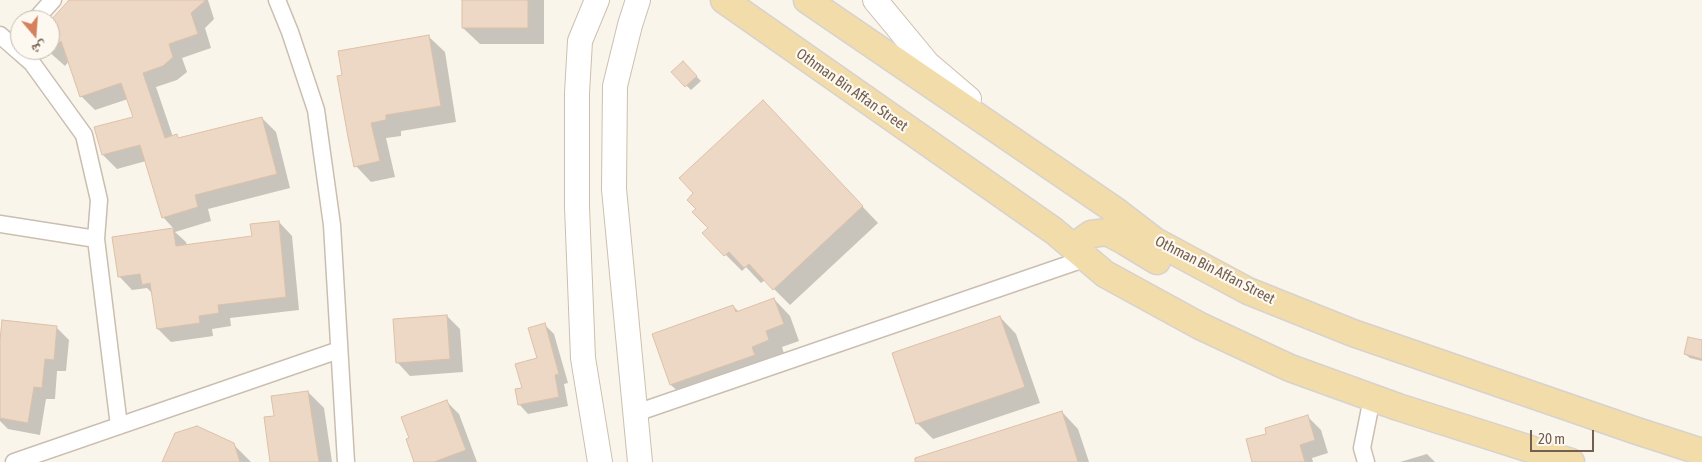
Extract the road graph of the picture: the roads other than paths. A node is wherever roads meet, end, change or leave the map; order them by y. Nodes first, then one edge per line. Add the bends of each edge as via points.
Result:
1 (53, 0) edge
2 (277, 0) edge
3 (597, 0) edge
4 (638, 0) edge
5 (724, 0) edge
6 (807, 0) edge
7 (875, 0) edge
8 (44, 10) edge
9 (29, 60) edge
10 (1043, 162) junction
11 (0, 224) edge
12 (96, 239) junction
13 (1080, 252) junction
14 (1314, 317) junction
15 (340, 350) junction
16 (1372, 398) junction
17 (636, 413) junction
18 (119, 426) junction
19 (1702, 452) edge
20 (14, 462) edge
21 (346, 462) edge
22 (600, 462) edge
23 (640, 462) edge
24 (1366, 462) edge
25 (1571, 462) edge

1 - 8 street
2 - 15 street via 316,110 332,225
3 - 22 street via 580,41 577,207 583,358
4 - 17 street via 615,86 614,189
5 - 13 main road, Othman Bin Affan Street
6 - 10 main road, Othman Bin Affan Street
7 - 10 street via 928,64
9 - 12 street via 84,135 99,200
10 - 14 main road, Othman Bin Affan Street via 1155,241 1248,291
11 - 12 street
12 - 18 street
13 - 14 main road via 1090,234 1107,232 1233,304
13 - 16 main road, Othman Bin Affan Street via 1105,274 1200,326 1290,368
13 - 17 street
14 - 19 main road, Othman Bin Affan Street
15 - 18 street
15 - 21 street
16 - 24 street via 1362,448
16 - 25 main road, Othman Bin Affan Street
17 - 23 street
18 - 20 street

